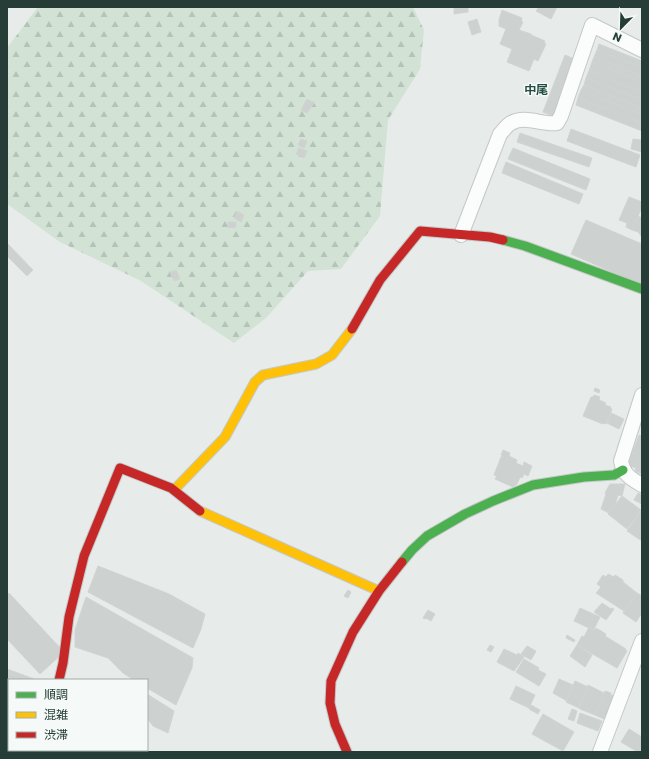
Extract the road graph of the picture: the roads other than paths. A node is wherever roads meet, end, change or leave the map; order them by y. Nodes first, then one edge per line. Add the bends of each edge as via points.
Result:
1 (642, 50) edge
2 (461, 235) junction
3 (642, 289) edge
4 (642, 395) edge
5 (622, 470) junction
6 (642, 485) edge
7 (174, 490) junction
8 (379, 591) junction
9 (642, 641) edge
10 (58, 679) edge
11 (347, 752) edge
12 (600, 752) edge

1 - 2 street via 592,25 557,123 522,119 511,123 500,134
2 - 3 street via 490,237 525,246
2 - 7 street via 420,230 380,280 349,335 332,355 316,364 263,374 255,382 224,437
4 - 5 street via 621,461
5 - 6 street
5 - 8 street via 614,475 533,485 465,514 427,536 412,550
7 - 8 street via 202,513
7 - 10 street via 120,468 84,556 69,617
8 - 11 street via 353,632 331,681 330,703 335,724
9 - 12 street

